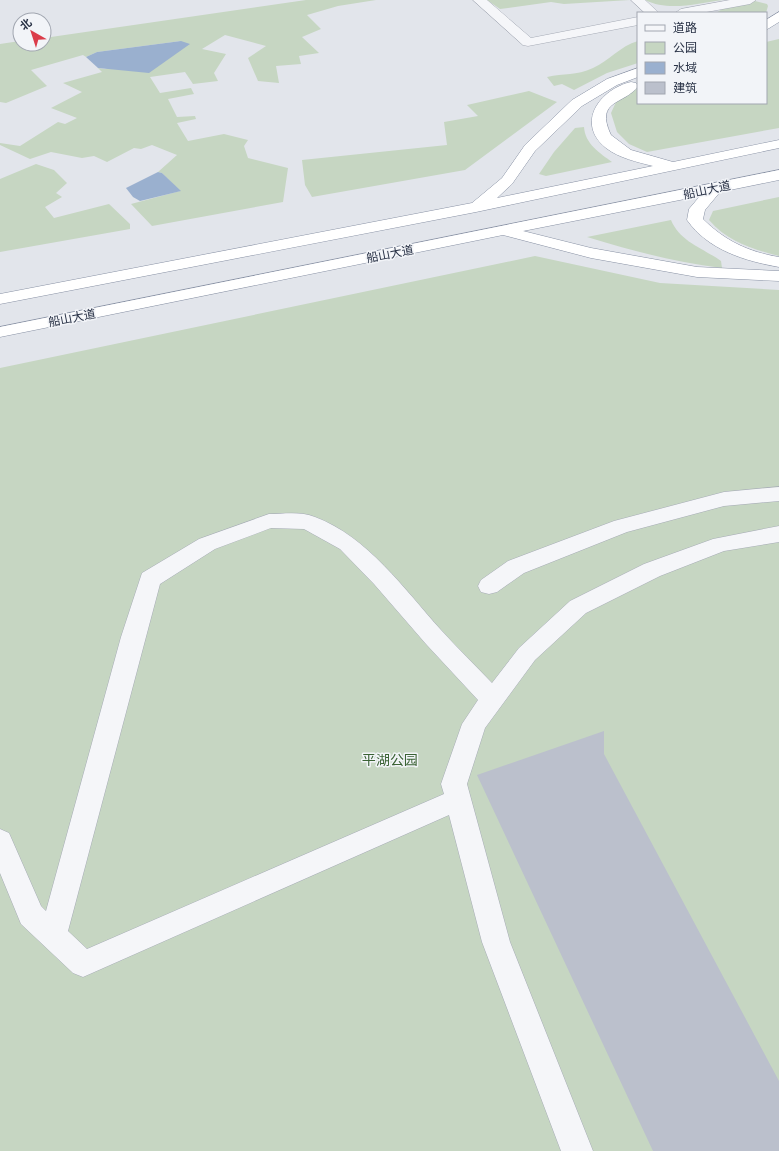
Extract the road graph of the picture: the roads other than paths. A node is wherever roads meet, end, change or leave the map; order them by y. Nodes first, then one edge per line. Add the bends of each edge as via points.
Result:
1 (479, 0) edge
2 (636, 0) edge
3 (750, 0) edge
4 (652, 12) edge
5 (686, 12) edge
6 (779, 16) edge
7 (637, 21) edge
8 (768, 33) edge
9 (637, 72) edge
10 (637, 83) edge
11 (779, 144) edge
12 (671, 166) junction
13 (779, 175) edge
14 (714, 189) junction
15 (476, 207) junction
16 (503, 232) junction
17 (779, 262) edge
18 (779, 276) edge
19 (0, 299) edge
20 (0, 332) edge
21 (779, 494) edge
22 (779, 534) edge
23 (489, 586) dead end
24 (492, 699) junction
25 (458, 799) junction
26 (0, 841) edge
27 (53, 935) junction
28 (577, 1151) edge

1 - 7 street via 528,42
2 - 4 street
3 - 5 street
6 - 8 highway
9 - 15 highway via 612,82 577,103 530,148 507,181
10 - 12 highway via 609,99 600,110 600,125 605,137 625,153
11 - 12 highway
12 - 15 highway
13 - 14 highway, 船山大道
14 - 16 highway, 船山大道
14 - 17 highway via 697,209 695,220 709,235 730,249
15 - 19 highway
16 - 18 highway via 591,253 697,272
16 - 20 highway, 船山大道
21 - 23 street via 724,498 621,526 516,567
22 - 24 street via 721,544 652,570 578,607 527,654
24 - 25 street via 474,724 454,784
24 - 27 street via 382,578 348,544 334,536 308,522 269,521 208,544 150,579 132,637
25 - 27 street via 83,964
25 - 28 street via 496,942
26 - 27 street via 31,915

